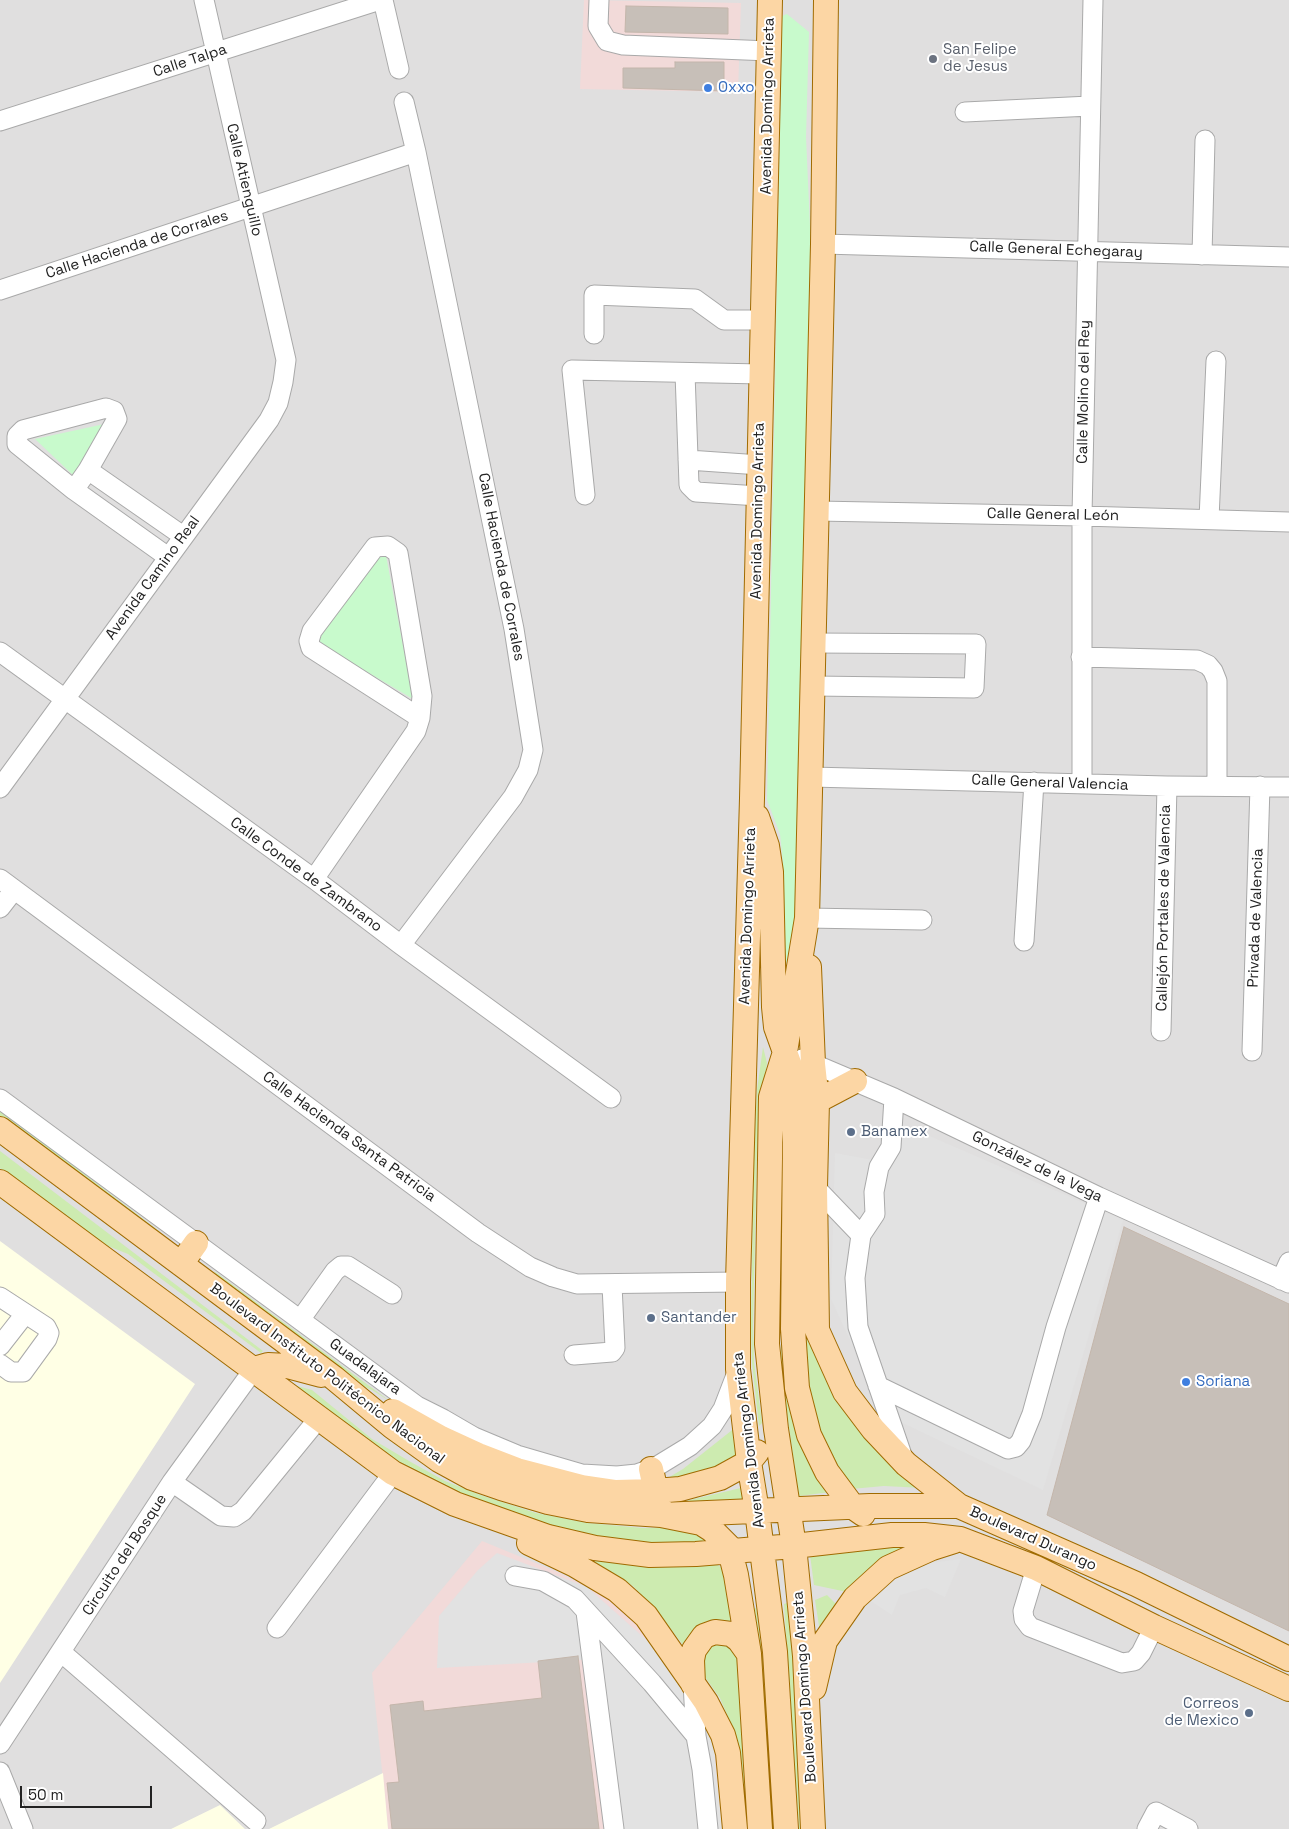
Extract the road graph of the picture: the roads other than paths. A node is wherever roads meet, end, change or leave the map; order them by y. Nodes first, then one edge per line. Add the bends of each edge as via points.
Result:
1 (204, 0) edge
2 (382, 0) edge
3 (598, 0) edge
4 (770, 0) edge
5 (826, 0) edge
6 (1093, 0) edge
7 (769, 51) junction
8 (215, 53) junction
9 (399, 69) dead end
10 (404, 102) dead end
11 (1090, 106) junction
12 (965, 112) dead end
13 (0, 122) edge
14 (1205, 140) dead end
15 (416, 152) junction
16 (251, 208) junction
17 (823, 244) junction
18 (1087, 251) junction
19 (1202, 255) junction
20 (1289, 257) edge
21 (0, 290) edge
22 (762, 320) junction
23 (594, 334) dead end
24 (286, 360) joint
25 (1216, 361) dead end
26 (685, 373) junction
27 (761, 374) junction
28 (688, 460) junction
29 (760, 465) junction
30 (88, 470) junction
31 (74, 490) junction
32 (585, 495) dead end
33 (759, 496) junction
34 (817, 511) junction
35 (1082, 516) junction
36 (1209, 519) junction
37 (1289, 522) edge
38 (183, 536) junction
39 (168, 557) junction
40 (814, 643) junction
41 (0, 652) edge
42 (1081, 657) junction
43 (813, 686) junction
44 (65, 700) junction
45 (420, 718) junction
46 (811, 777) junction
47 (1034, 782) junction
48 (1082, 784) junction
49 (1167, 786) junction
50 (1218, 786) junction
51 (1260, 786) junction
52 (1289, 787) edge
53 (0, 788) edge
54 (752, 798) junction
55 (314, 879) junction
56 (7, 885) edge
57 (0, 908) edge
58 (807, 918) junction
59 (922, 920) dead end
60 (1024, 941) dead end
61 (401, 945) junction
62 (1160, 1030) dead end
63 (1252, 1051) dead end
64 (785, 1052) junction
65 (813, 1064) junction
66 (855, 1081) junction
67 (612, 1098) dead end
68 (894, 1098) junction
69 (0, 1099) edge
70 (817, 1101) junction
71 (795, 1120) junction
72 (0, 1129) edge
73 (770, 1150) junction
74 (1, 1186) edge
75 (816, 1187) junction
76 (1099, 1197) junction
77 (861, 1235) junction
78 (196, 1244) junction
79 (1289, 1262) edge
80 (181, 1264) junction
81 (738, 1282) junction
82 (1285, 1282) edge
83 (612, 1285) junction
84 (392, 1294) dead end
85 (0, 1297) edge
86 (25, 1314) junction
87 (300, 1320) junction
88 (0, 1346) edge
89 (574, 1355) dead end
90 (0, 1364) edge
91 (254, 1368) junction
92 (738, 1369) junction
93 (334, 1378) junction
94 (878, 1386) junction
95 (404, 1417) junction
96 (319, 1418) junction
97 (776, 1429) junction
98 (749, 1462) junction
99 (906, 1464) junction
100 (393, 1472) junction
101 (653, 1480) junction
102 (172, 1482) junction
103 (455, 1504) junction
104 (959, 1506) junction
105 (853, 1507) junction
106 (788, 1509) junction
107 (757, 1511) junction
108 (661, 1515) junction
109 (892, 1535) junction
110 (960, 1539) junction
111 (794, 1546) junction
112 (762, 1549) junction
113 (730, 1551) junction
114 (575, 1565) junction
115 (1036, 1568) junction
116 (515, 1576) dead end
117 (581, 1605) junction
118 (1154, 1626) junction
119 (277, 1628) dead end
120 (61, 1652) junction
121 (749, 1654) junction
122 (1289, 1659) edge
123 (693, 1684) junction
124 (1288, 1685) edge
125 (808, 1721) junction
126 (696, 1736) junction
127 (0, 1744) edge
128 (0, 1772) edge
129 (256, 1821) dead end
130 (23, 1829) edge
131 (614, 1829) edge
132 (708, 1829) edge
133 (735, 1829) edge
134 (760, 1829) edge
135 (786, 1829) edge
136 (814, 1829) edge
137 (1147, 1829) edge
138 (1188, 1829) edge

1 - 8 street, Calle Atienguillo
2 - 8 street, Calle Talpa
2 - 9 street
3 - 7 street via 598,26 607,41 623,45
4 - 7 main road, Avenida Domingo Arrieta
5 - 17 main road, Avenida Domingo Arrieta
6 - 11 street, Calle Molino del Rey
7 - 22 main road, Avenida Domingo Arrieta
8 - 13 street, Calle Talpa
8 - 16 street, Calle Atienguillo
10 - 15 street, Calle Hacienda de Corrales
11 - 12 street
11 - 18 street, Calle Molino del Rey
14 - 19 street
15 - 16 street, Calle Hacienda de Corrales
15 - 61 street, Calle Hacienda de Corrales via 514,630 533,750 528,770 513,797
16 - 21 street, Calle Hacienda de Corrales
16 - 24 street, Calle Atienguillo
17 - 18 street, Calle General Echegaray
17 - 34 main road, Avenida Domingo Arrieta
18 - 19 street, Calle General Echegaray
18 - 35 street, Calle Molino del Rey
19 - 20 street, Calle General Echegaray
22 - 23 street via 724,320 695,299 594,295
22 - 27 main road, Avenida Domingo Arrieta
24 - 38 street, Avenida Camino Real via 278,402 268,420
25 - 36 street
26 - 27 street
26 - 28 street
26 - 32 street via 572,370
27 - 29 main road, Avenida Domingo Arrieta
28 - 29 street
28 - 33 street via 689,486 696,492
29 - 33 main road, Avenida Domingo Arrieta
30 - 31 street
30 - 31 street via 118,419 114,411 106,408 23,430 17,436 17,444
30 - 38 street
31 - 39 street
33 - 54 main road, Avenida Domingo Arrieta
34 - 35 street, Calle General León
34 - 40 main road, Avenida Domingo Arrieta
35 - 36 street, Calle General León
35 - 42 street, Calle Molino del Rey
36 - 37 street, Calle General León
38 - 39 street, Avenida Camino Real
39 - 44 street, Avenida Camino Real
40 - 43 main road, Avenida Domingo Arrieta
40 - 43 street via 976,644 974,688
41 - 44 street, Calle Conde de Zambrano
42 - 48 street, Calle Molino del Rey
42 - 50 street via 1197,660 1208,666 1216,681
43 - 46 main road, Avenida Domingo Arrieta
44 - 53 street, Avenida Camino Real
44 - 55 street, Calle Conde de Zambrano
45 - 45 street via 422,696 398,553 388,546 375,547 312,631 309,641 311,648
45 - 55 street via 413,737
46 - 47 street, Calle General Valencia
46 - 58 main road, Avenida Domingo Arrieta
47 - 48 street, Calle General Valencia
47 - 60 street
48 - 49 street, Calle General Valencia
49 - 50 street, Calle General Valencia
49 - 62 street, Callejón Portales de Valencia
50 - 51 street, Calle General Valencia
51 - 52 street, Calle General Valencia
51 - 63 street, Privada de Valencia
54 - 64 main road via 767,846 771,872 774,1007 776,1026
54 - 81 main road, Avenida Domingo Arrieta
55 - 61 street, Calle Conde de Zambrano
56 - 57 street
56 - 83 street, Calle Hacienda Santa Patricia via 486,1238 530,1267 553,1277 577,1284
58 - 59 street
58 - 64 main road, Avenida Domingo Arrieta
58 - 65 main road
61 - 67 street, Calle Conde de Zambrano
64 - 65 street, González de la Vega
64 - 71 main road via 792,1078
64 - 73 main road, Avenida Domingo Arrieta via 771,1097
65 - 66 street, González de la Vega
65 - 70 main road
66 - 68 street, González de la Vega
66 - 70 main road
68 - 76 street, González de la Vega
68 - 77 street via 891,1147 879,1167 874,1192 875,1214
69 - 78 street, Guadalajara
70 - 71 main road
70 - 75 main road
71 - 73 main road
71 - 105 main road via 793,1329 797,1388 809,1435 827,1472
72 - 80 main road, Boulevard Instituto Politécnico Nacional
73 - 97 main road, Avenida Domingo Arrieta via 767,1344
74 - 91 main road
75 - 77 street
75 - 99 main road via 817,1330 845,1392 873,1429
76 - 82 street, González de la Vega
76 - 94 street via 1056,1327 1032,1414 1016,1447 1008,1449
77 - 94 street via 855,1278 858,1327
78 - 80 main road
78 - 87 street, Guadalajara
79 - 82 street
80 - 93 main road, Boulevard Instituto Politécnico Nacional
81 - 83 street, Calle Hacienda Santa Patricia
81 - 92 main road, Avenida Domingo Arrieta
83 - 89 street via 615,1348 612,1352
84 - 87 street via 348,1266 341,1266
85 - 86 street
86 - 88 street
86 - 90 street via 46,1327 47,1339 23,1372 12,1372
87 - 95 street, Guadalajara
91 - 93 main road via 288,1366
91 - 96 main road
91 - 102 street, Circuito del Bosque
92 - 98 main road, Avenida Domingo Arrieta
92 - 101 street via 723,1409 712,1426
93 - 95 main road
94 - 99 street
95 - 101 main road via 441,1438 517,1470 582,1487 616,1492
95 - 108 main road, Boulevard Instituto Politécnico Nacional via 439,1460 472,1478 548,1502 588,1510
96 - 100 main road
96 - 102 street via 244,1511 234,1517 221,1516
97 - 98 main road
97 - 106 main road, Avenida Domingo Arrieta
98 - 101 main road via 720,1478 680,1489
98 - 107 main road, Avenida Domingo Arrieta
99 - 104 main road
100 - 103 main road
100 - 119 street
101 - 108 main road
102 - 120 street, Circuito del Bosque
103 - 113 main road via 548,1537 595,1548 650,1554
103 - 114 main road via 504,1532
104 - 105 main road, Boulevard Durango
104 - 122 main road, Boulevard Durango via 1136,1584
105 - 106 main road, Boulevard Durango
105 - 109 main road
106 - 107 main road, Boulevard Durango
106 - 111 main road, Avenida Domingo Arrieta
107 - 108 main road, Boulevard Instituto Politécnico Nacional
107 - 112 main road, Avenida Domingo Arrieta
108 - 113 main road via 701,1523 720,1536
109 - 110 main road, Boulevard Durango
109 - 111 main road, Boulevard Durango
110 - 115 main road, Boulevard Durango
110 - 125 main road via 888,1568 855,1598 825,1641
111 - 112 main road, Boulevard Durango
111 - 125 main road, Boulevard Domingo Arrieta
112 - 113 main road
112 - 135 main road, Avenida Domingo Arrieta via 775,1652
113 - 121 main road
114 - 117 street
114 - 123 main road via 616,1590 646,1616
115 - 118 main road, Boulevard Durango
115 - 118 street via 1023,1611 1030,1627 1122,1662 1134,1661
116 - 117 street via 543,1581
117 - 126 street
117 - 131 street
118 - 124 main road, Boulevard Durango
120 - 127 street, Circuito del Bosque
120 - 129 street
121 - 123 main road via 731,1634 715,1632 704,1636 694,1650
121 - 134 main road
123 - 126 street
123 - 133 main road via 723,1734 728,1753
125 - 136 main road, Boulevard Domingo Arrieta
126 - 132 street
128 - 130 street
137 - 138 street via 1156,1812

